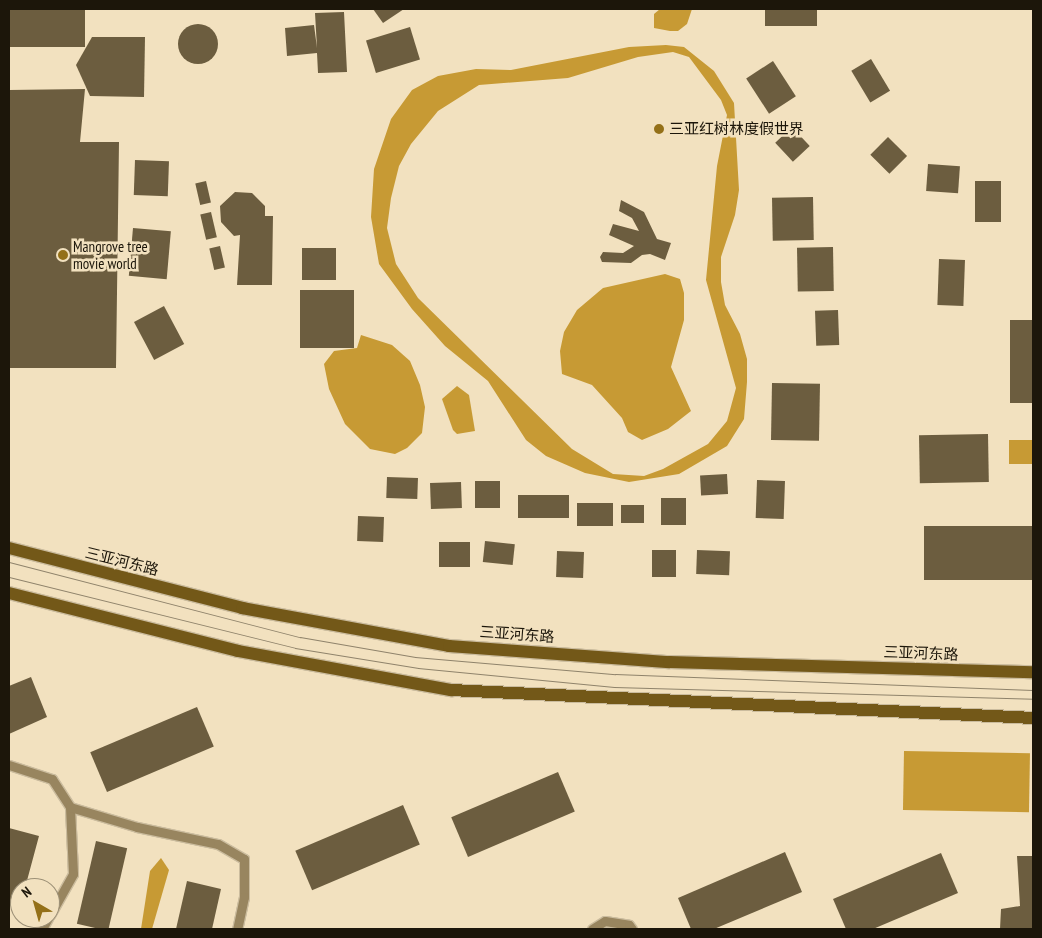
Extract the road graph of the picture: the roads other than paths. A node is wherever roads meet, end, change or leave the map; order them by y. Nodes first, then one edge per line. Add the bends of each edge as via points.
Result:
1 (9, 548) edge
2 (9, 593) edge
3 (1033, 672) edge
4 (1033, 718) edge
5 (9, 765) edge
6 (70, 807) junction
7 (60, 897) edge
8 (237, 929) edge
9 (592, 929) edge
10 (632, 929) edge

1 - 3 main road, 三亚河东路 via 242,608 449,646 668,662
2 - 4 main road via 238,651 451,690
5 - 6 lane via 52,779
6 - 7 lane via 73,874
6 - 8 lane via 137,827 218,844 244,859 244,897
9 - 10 lane via 606,921 628,925

